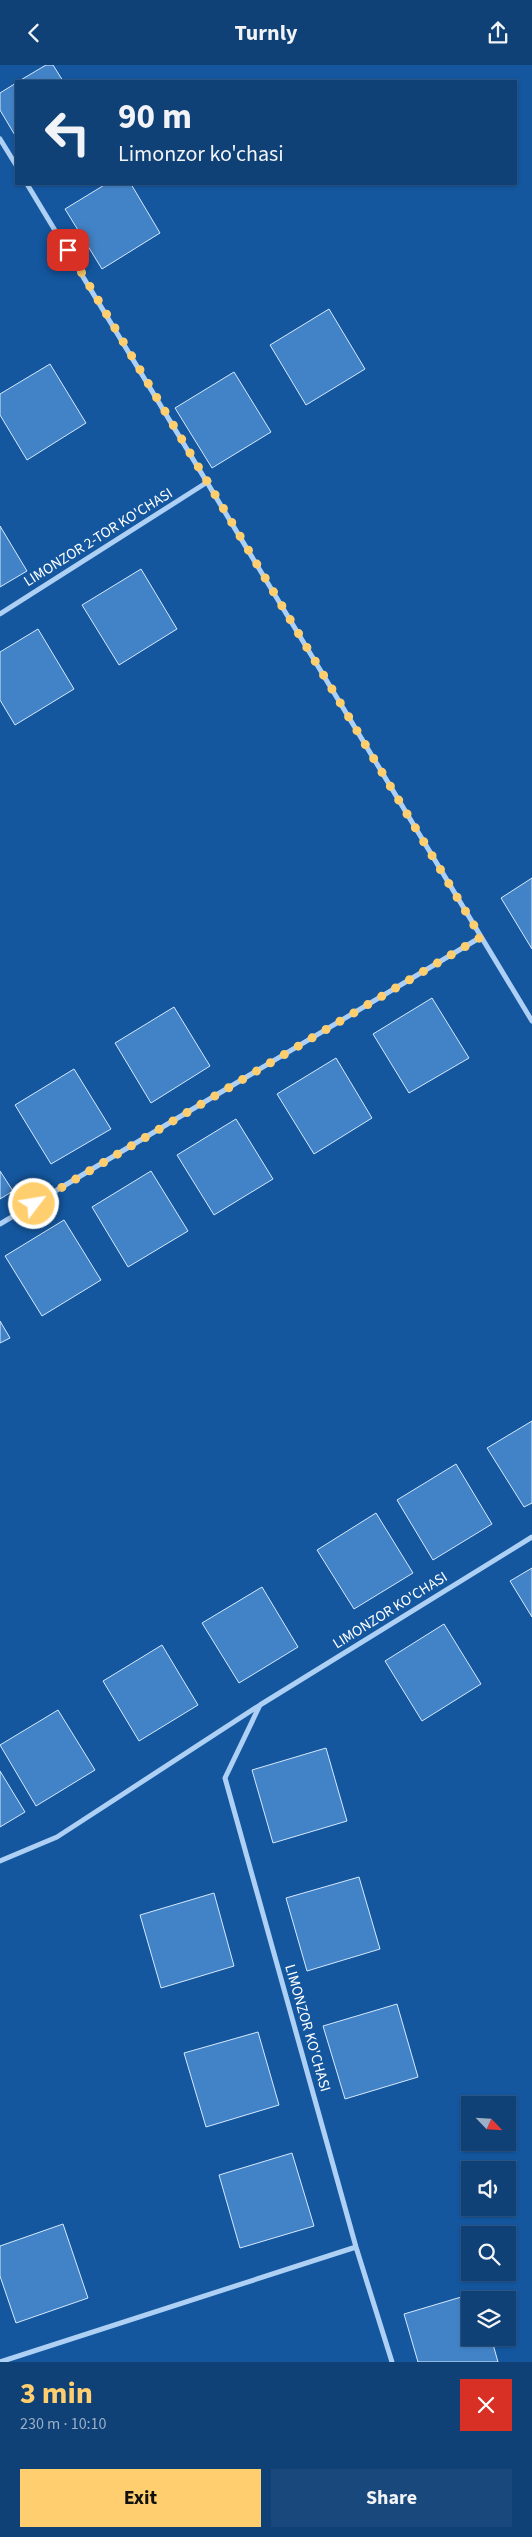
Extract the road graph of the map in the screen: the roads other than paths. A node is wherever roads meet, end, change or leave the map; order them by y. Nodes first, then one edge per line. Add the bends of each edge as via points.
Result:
1 (0, 139) edge
2 (15, 163) edge
3 (28, 185) edge
4 (209, 481) junction
5 (0, 614) edge
6 (481, 937) junction
7 (532, 1021) edge
8 (0, 1224) edge
9 (532, 1537) edge
10 (260, 1705) junction
11 (0, 1861) edge
12 (356, 2247) junction
13 (0, 2362) edge
14 (392, 2362) edge

1 - 2 street
3 - 4 street
4 - 5 street, LIMONZOR 2-TOR KO'CHASI
4 - 6 street
6 - 7 street
6 - 8 street
9 - 10 street, LIMONZOR KO'CHASI
10 - 11 street, LIMONZOR KO'CHASI via 57,1837
10 - 12 street, LIMONZOR KO'CHASI via 225,1778
12 - 13 street
12 - 14 street, LIMONZOR KO'CHASI

